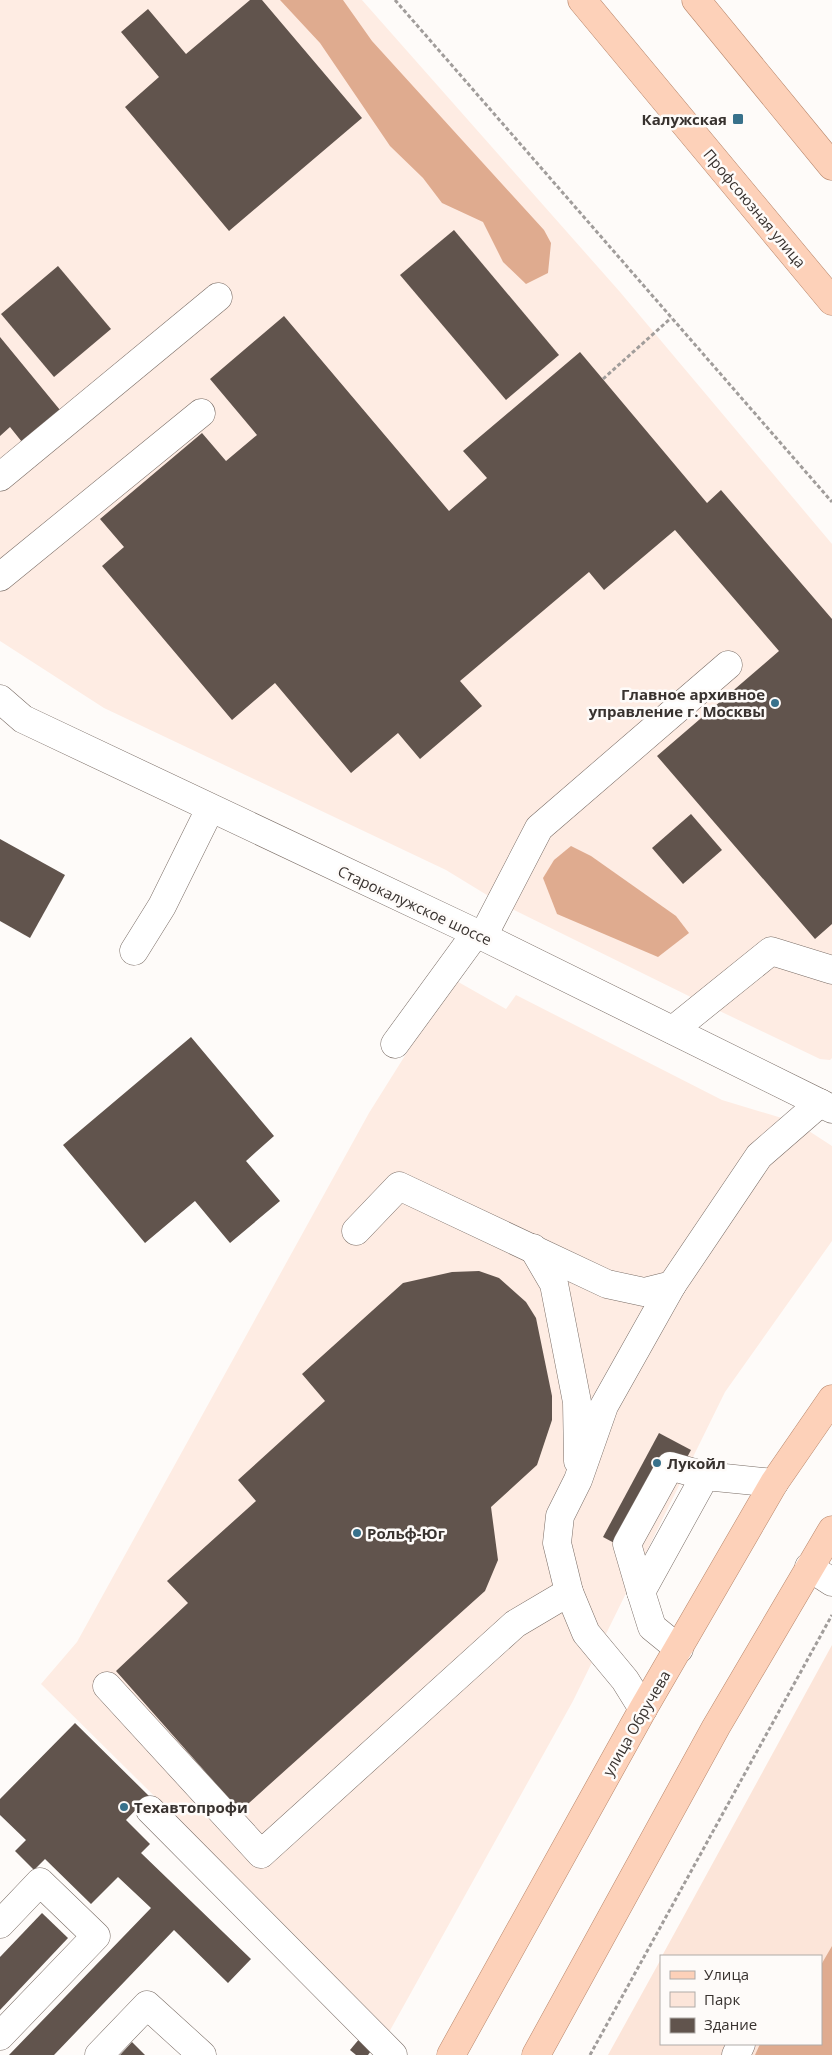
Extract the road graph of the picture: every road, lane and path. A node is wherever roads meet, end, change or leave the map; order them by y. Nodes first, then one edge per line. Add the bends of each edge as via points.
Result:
1 (394, 0) edge
2 (582, 0) edge
3 (696, 0) edge
4 (832, 166) edge
5 (218, 297) dead end
6 (832, 301) edge
7 (671, 318) junction
8 (603, 379) dead end
9 (201, 413) dead end
10 (0, 477) edge
11 (832, 502) edge
12 (0, 578) edge
13 (728, 665) dead end
14 (0, 699) edge
15 (210, 809) junction
16 (480, 935) junction
17 (134, 951) dead end
18 (832, 970) edge
19 (673, 1030) junction
20 (395, 1044) dead end
21 (826, 1106) edge
22 (356, 1231) dead end
23 (533, 1248) junction
24 (672, 1285) junction
25 (832, 1399) edge
26 (705, 1476) junction
27 (578, 1480) junction
28 (774, 1483) junction
29 (832, 1530) edge
30 (809, 1567) junction
31 (832, 1582) edge
32 (569, 1592) junction
33 (641, 1592) junction
34 (832, 1615) edge
35 (679, 1649) junction
36 (107, 1686) dead end
37 (643, 1709) junction
38 (150, 1810) dead end
39 (0, 1924) edge
40 (0, 2036) edge
41 (100, 2055) edge
42 (202, 2055) edge
43 (393, 2055) edge
44 (451, 2055) edge
45 (536, 2055) edge
46 (590, 2055) edge

1 - 7 path
2 - 6 main road, Профсоюзная улица
3 - 4 main road
5 - 10 street
7 - 8 path
7 - 11 path
9 - 12 street
13 - 16 street via 539,828
14 - 15 street, Старокалужское шоссе via 23,719
15 - 16 street, Старокалужское шоссе
15 - 17 street via 162,906
16 - 19 street, Старокалужское шоссе
16 - 20 street
18 - 19 street via 771,951
19 - 21 street, Старокалужское шоссе
21 - 24 street via 759,1156
22 - 23 street via 399,1186
23 - 24 street via 607,1284 644,1292
23 - 27 street via 554,1284 575,1392
24 - 27 street via 604,1406
25 - 28 main road, улица Обручева
26 - 28 street
26 - 33 street
26 - 33 street via 670,1466 627,1544
27 - 32 street via 560,1516 557,1543
28 - 35 main road, улица Обручева
29 - 30 main road
30 - 31 street
30 - 45 main road via 716,1727
32 - 36 street via 515,1624 261,1854
32 - 37 street via 586,1634 625,1680
33 - 35 street via 652,1628
34 - 46 path
35 - 37 main road, улица Обручева
37 - 44 main road, улица Обручева
38 - 43 street
39 - 40 street via 40,1882 96,1936
41 - 42 street via 147,2005

